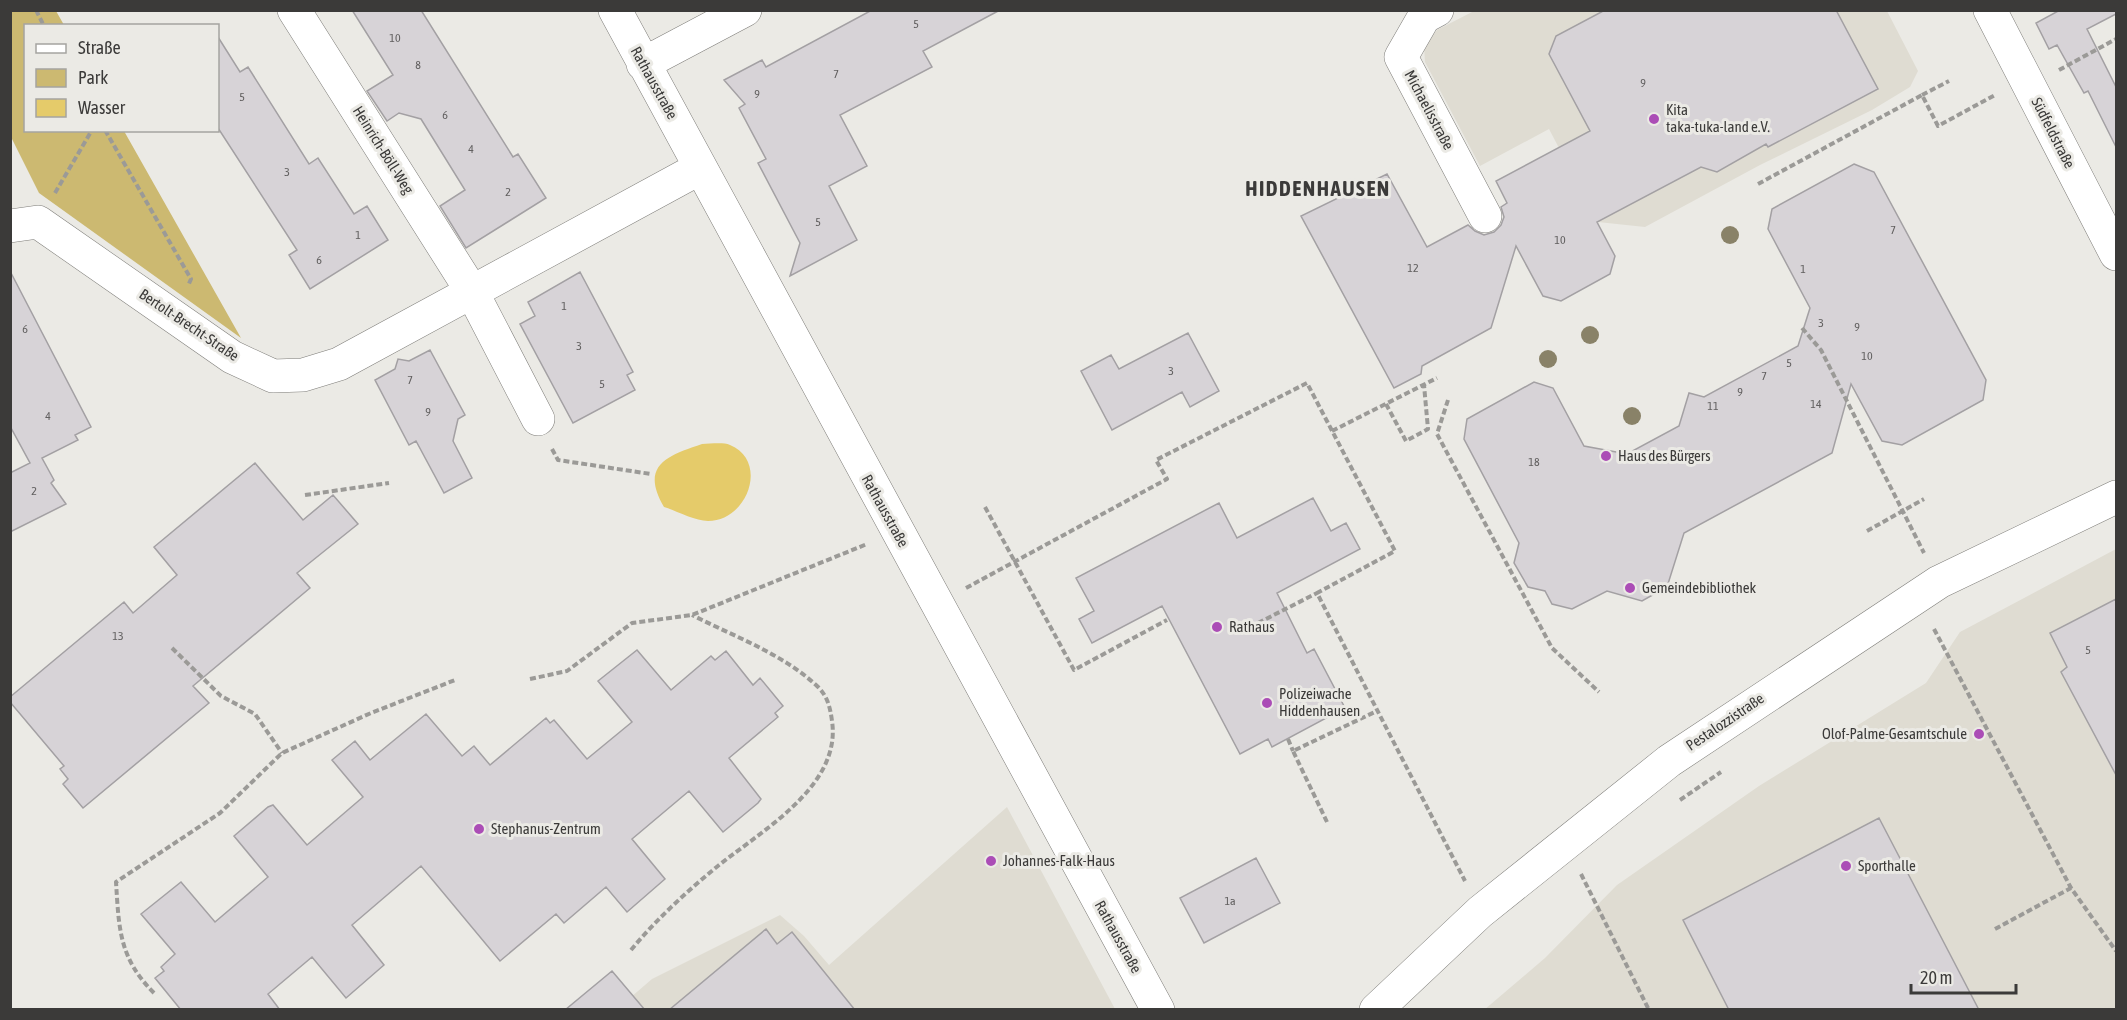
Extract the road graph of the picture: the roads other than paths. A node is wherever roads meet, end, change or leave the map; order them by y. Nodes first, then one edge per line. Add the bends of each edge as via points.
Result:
1 (294, 10) edge
2 (615, 10) edge
3 (745, 10) edge
4 (1437, 10) edge
5 (1990, 10) edge
6 (643, 64) junction
7 (700, 168) junction
8 (1485, 216) dead end
9 (24, 224) edge
10 (2116, 254) edge
11 (471, 290) junction
12 (538, 420) road end
13 (2116, 497) edge
14 (1158, 1010) edge
15 (1376, 1010) edge

1 - 11 street, Heinrich-Böll-Weg
2 - 6 street, Rathausstraße
3 - 6 street
4 - 8 street, Michaelisstraße via 1424,17 1401,57
5 - 10 street, Südfeldstraße
6 - 7 street, Rathausstraße
7 - 11 street, Bertolt-Brecht-Straße
7 - 14 street, Rathausstraße
9 - 11 street, Bertolt-Brecht-Straße via 177,318 232,357 273,376 303,375 339,364
11 - 12 street
13 - 15 street, Pestalozzistraße via 1939,582 1669,761 1480,912

